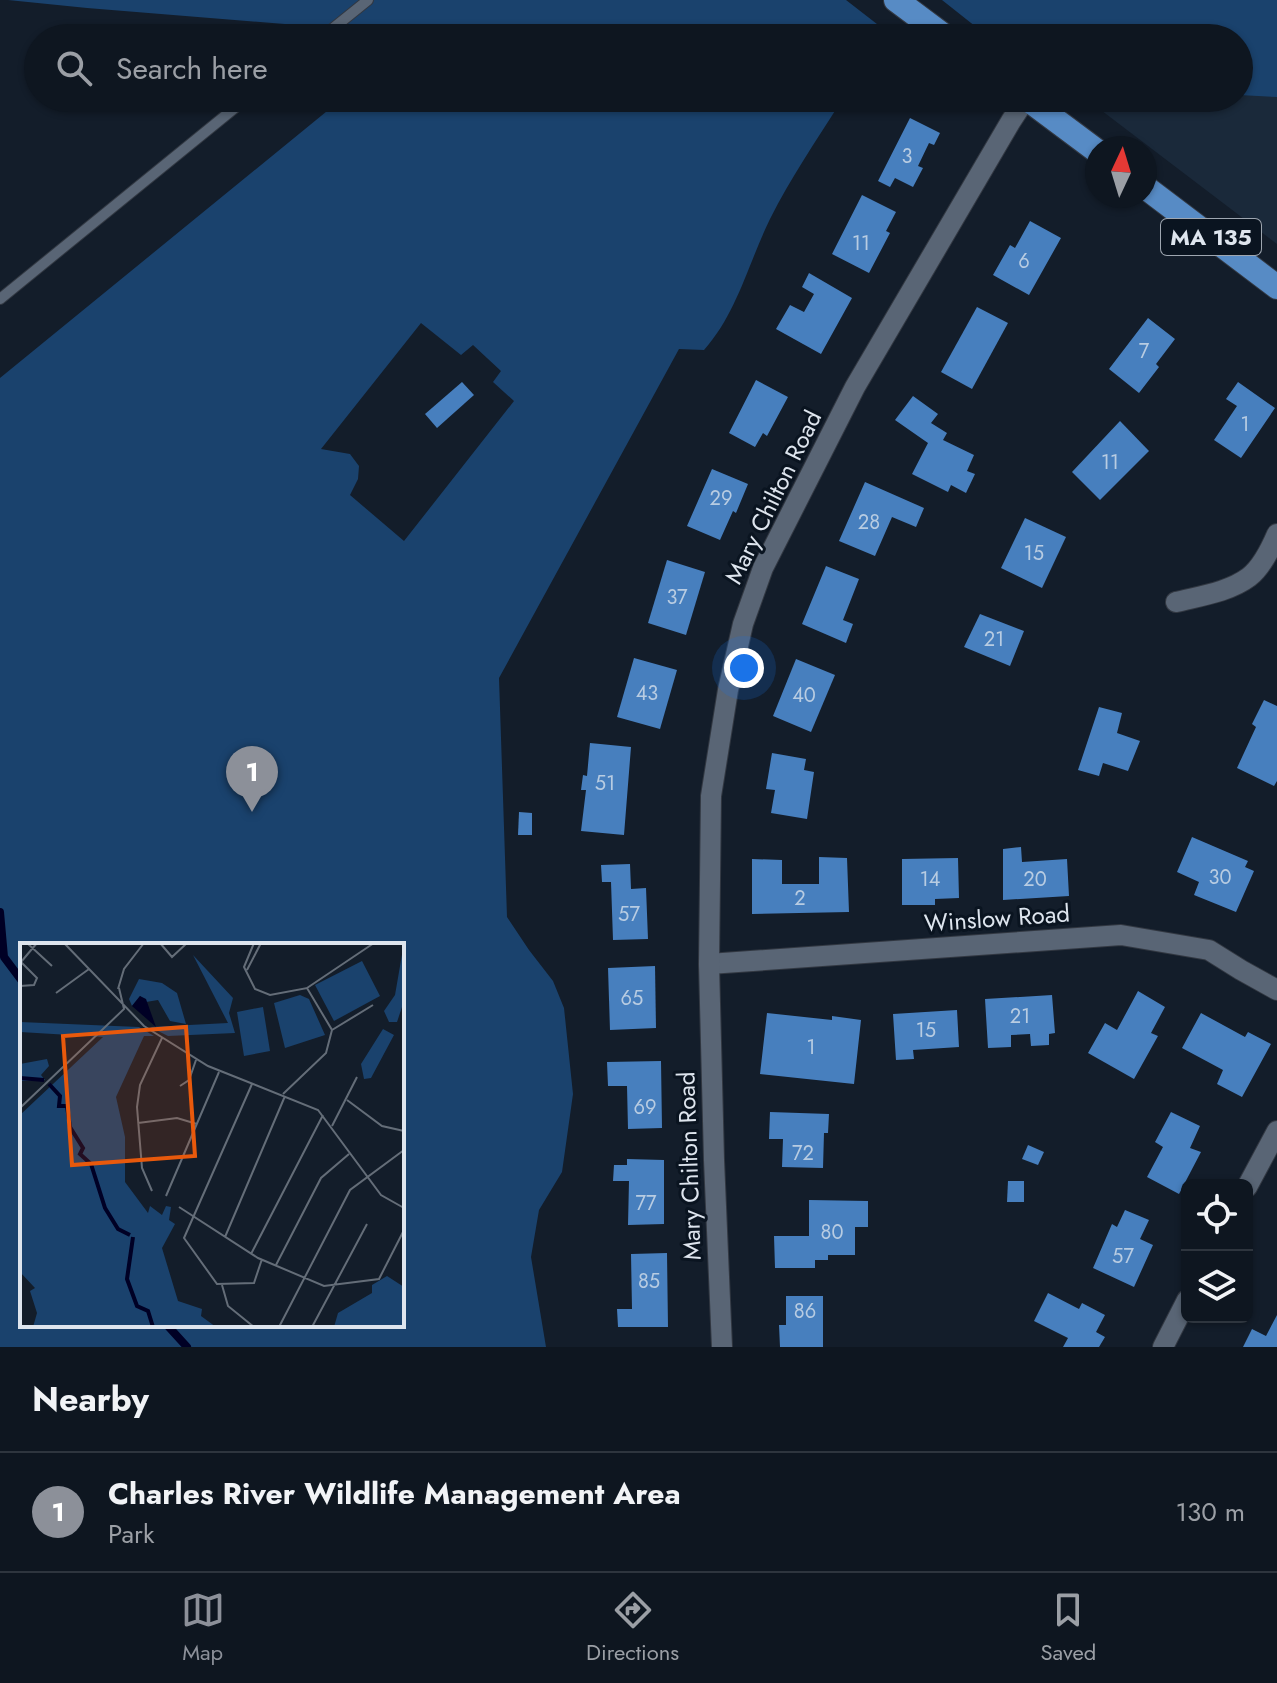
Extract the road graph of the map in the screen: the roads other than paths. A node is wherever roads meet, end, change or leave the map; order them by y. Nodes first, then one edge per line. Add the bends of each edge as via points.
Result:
1 (368, 0) edge
2 (896, 0) edge
3 (338, 24) edge
4 (928, 24) edge
5 (230, 112) edge
6 (1017, 112) edge
7 (1045, 112) edge
8 (1085, 142) edge
9 (1157, 196) edge
10 (1277, 287) edge
11 (0, 299) edge
12 (1277, 534) edge
13 (1176, 602) dead end
14 (709, 964) junction
15 (1277, 990) edge
16 (1277, 1131) edge
17 (1251, 1179) edge
18 (1181, 1312) edge
19 (722, 1347) edge
20 (1163, 1347) edge

1 - 3 lane
2 - 4 main road
5 - 11 lane
6 - 14 street, Mary Chilton Road via 855,387 763,568 743,624 711,796
7 - 8 main road
9 - 10 main road, MA 135
12 - 13 street via 1250,576 1223,590
14 - 15 street, Winslow Road via 1121,935 1209,950
14 - 19 street, Mary Chilton Road
16 - 17 street
18 - 20 street

